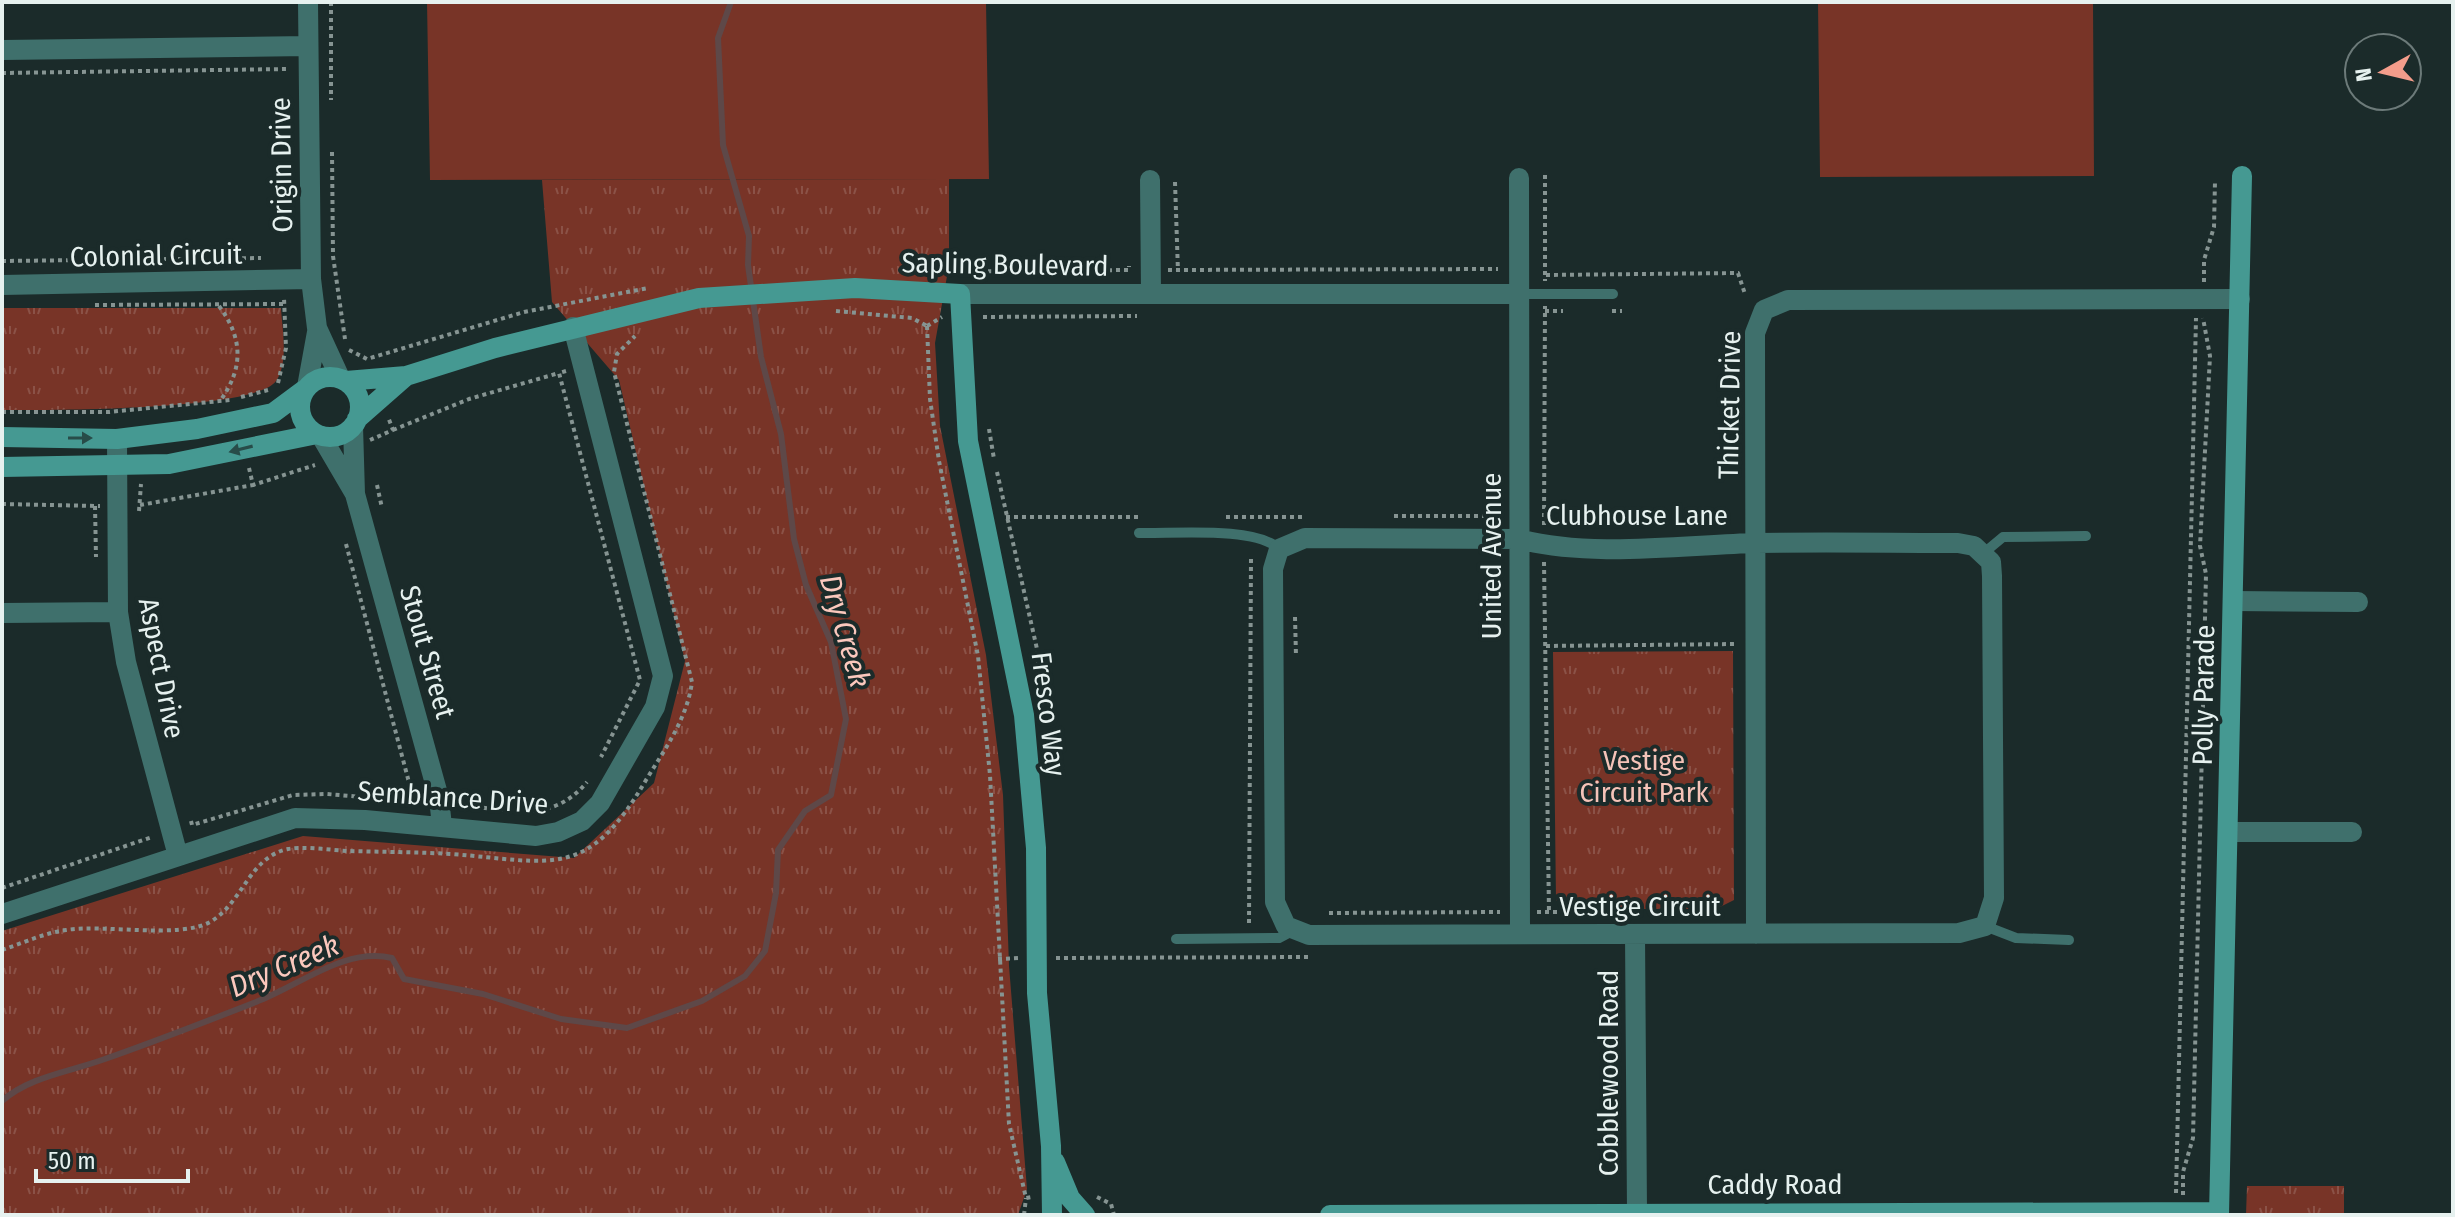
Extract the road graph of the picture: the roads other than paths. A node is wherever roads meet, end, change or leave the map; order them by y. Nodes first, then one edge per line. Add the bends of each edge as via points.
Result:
1 (308, 2) edge
2 (308, 46) junction
3 (2, 50) edge
4 (2242, 176) dead end
5 (1519, 178) dead end
6 (1150, 180) dead end
7 (311, 279) junction
8 (2, 285) edge
9 (1151, 293) junction
10 (960, 294) junction
11 (1518, 294) junction
12 (1613, 294) dead end
13 (2240, 299) junction
14 (573, 327) junction
15 (317, 328) junction
16 (406, 376) junction
17 (343, 379) junction
18 (305, 389) junction
19 (355, 423) junction
20 (319, 435) junction
21 (2, 437) edge
22 (117, 439) junction
23 (2, 467) edge
24 (118, 467) junction
25 (355, 494) junction
26 (1139, 533) dead end
27 (2086, 536) dead end
28 (1519, 539) junction
29 (1755, 543) junction
30 (1279, 549) junction
31 (1985, 552) junction
32 (2233, 601) junction
33 (2358, 602) dead end
34 (118, 612) junction
35 (2, 613) edge
36 (442, 826) junction
37 (2228, 832) junction
38 (2352, 832) dead end
39 (178, 856) junction
40 (2, 914) edge
41 (1985, 926) junction
42 (1294, 930) junction
43 (1520, 934) junction
44 (1635, 934) junction
45 (1756, 934) junction
46 (1176, 939) dead end
47 (2069, 940) dead end
48 (1051, 1146) junction
49 (1637, 1212) junction
50 (2219, 1214) edge
51 (1052, 1215) edge
52 (1085, 1215) edge
53 (1330, 1215) edge

1 - 2 street, Origin Drive
2 - 3 street
2 - 7 street, Origin Drive
4 - 13 street, Polly Parade
5 - 11 street, United Avenue via 1508,270
6 - 9 street
7 - 8 street, Colonial Circuit
7 - 15 street, Origin Drive
9 - 10 street, Sapling Boulevard
9 - 11 street, Sapling Boulevard
10 - 14 street, Sapling Boulevard via 855,288 699,298
10 - 48 street, Fresco Way via 965,417 1024,715
11 - 12 lane, Sapling Boulevard
11 - 28 street, United Avenue
13 - 29 street, Thicket Drive via 1775,302 1764,310 1755,333
13 - 32 street, Polly Parade
14 - 16 street, Sapling Boulevard
14 - 36 street, Semblance Drive via 661,663 661,693 600,803 574,827 536,836
15 - 17 street, Origin Drive
15 - 18 street, Origin Drive
16 - 17 street, Sapling Boulevard
16 - 19 street, Sapling Boulevard
17 - 18 street via 319,378
17 - 19 street via 359,398
18 - 20 street via 301,415
18 - 22 street via 261,417
19 - 20 street via 342,435
19 - 25 street, Stout Street
20 -> 24 street via 183,461
20 - 25 street, Stout Street
21 -> 22 street
22 - 24 street, Aspect Drive
23 - 24 street
24 - 34 street, Aspect Drive
25 - 36 street, Stout Street via 439,798
26 - 30 lane via 1251,536
27 - 31 lane via 2003,537
28 - 29 street, Clubhouse Lane via 1544,546
28 - 30 street via 1305,538
28 - 43 street, United Avenue
29 - 31 street via 1958,543
29 - 45 street, Thicket Drive
30 - 42 street via 1273,569 1272,637 1277,907 1286,926
31 - 41 street via 1992,576 1994,883
32 - 33 street
32 - 37 street, Polly Parade
34 - 35 street
34 - 39 street, Aspect Drive via 126,662
36 - 39 street, Semblance Drive via 295,818
37 - 38 street
37 - 50 street, Polly Parade
39 - 40 street, Semblance Drive
41 - 45 street, Vestige Circuit via 1959,933
41 - 47 lane, Vestige Circuit via 2016,938
42 - 43 street, Vestige Circuit via 1309,935
42 - 46 lane, Vestige Circuit via 1279,938
43 - 44 street, Vestige Circuit
44 - 45 street, Vestige Circuit
44 - 49 street, Cobblewood Road
48 - 51 street, Fresco Way
48 - 52 street, Fresco Way via 1070,1198
49 - 50 street, Caddy Road
49 - 53 street, Caddy Road

